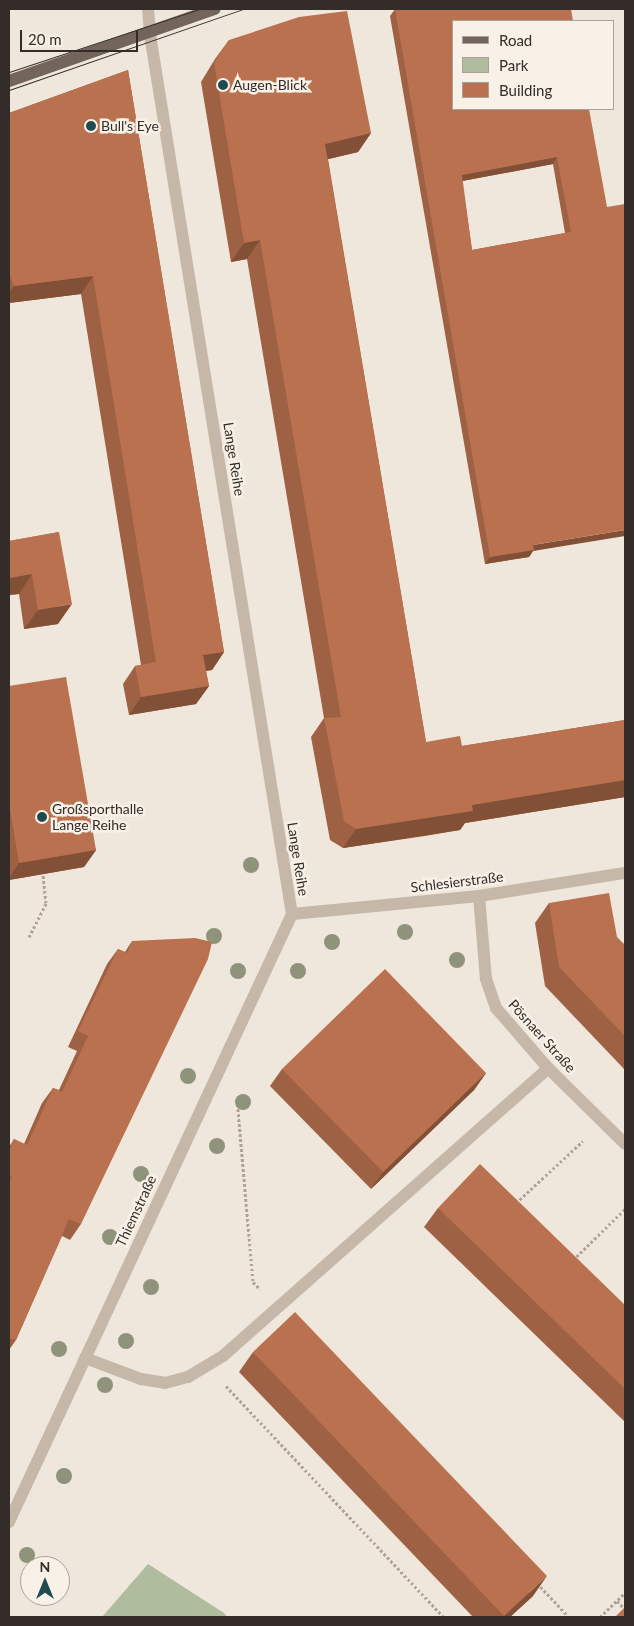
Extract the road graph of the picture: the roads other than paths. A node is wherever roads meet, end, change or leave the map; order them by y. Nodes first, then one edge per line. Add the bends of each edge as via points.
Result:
1 (148, 9) edge
2 (215, 9) edge
3 (150, 32) junction
4 (9, 81) edge
5 (625, 873) edge
6 (479, 896) junction
7 (292, 914) junction
8 (548, 1068) junction
9 (625, 1144) edge
10 (85, 1358) junction
11 (9, 1522) edge

1 - 3 street, Lange Reihe
2 - 3 main road
3 - 4 main road
3 - 7 street, Lange Reihe
5 - 6 street, Schlesierstraße
6 - 7 street, Schlesierstraße
6 - 8 street, Pösnaer Straße via 486,979 496,1008
7 - 10 street, Thiemstraße
8 - 9 street, Pösnaer Straße
8 - 10 street via 278,1309 223,1356 188,1378 165,1383 141,1379
10 - 11 street, Thiemstraße

